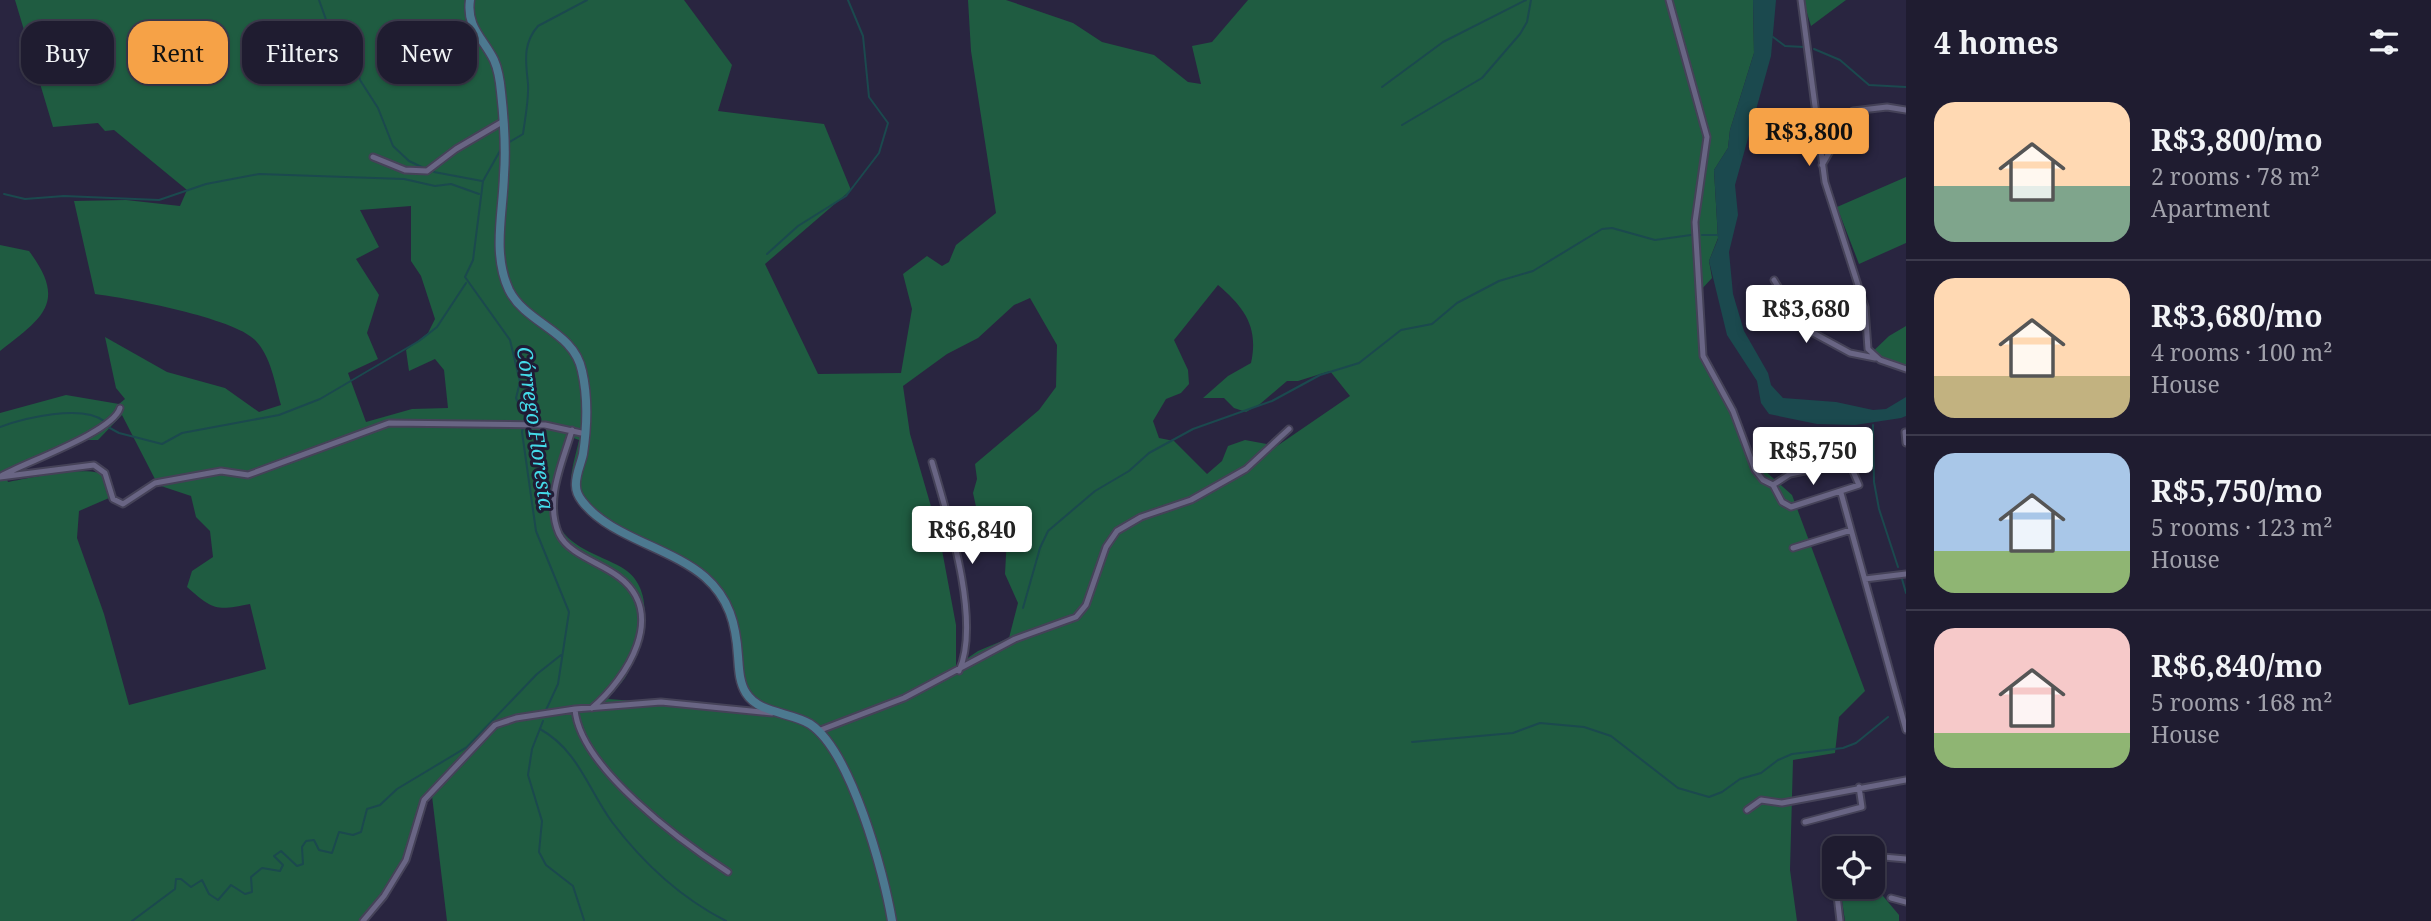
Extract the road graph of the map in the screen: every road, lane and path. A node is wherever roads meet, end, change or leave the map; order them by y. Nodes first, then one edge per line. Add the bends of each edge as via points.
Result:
1 (470, 0) edge
2 (1669, 0) edge
3 (1801, 0) edge
4 (1906, 110) edge
5 (502, 122) junction
6 (373, 157) dead end
7 (1822, 165) junction
8 (1774, 280) dead end
9 (1875, 358) junction
10 (1906, 369) edge
11 (120, 408) dead end
12 (1289, 429) dead end
13 (572, 430) junction
14 (1905, 432) edge
15 (586, 434) junction
16 (1906, 443) edge
17 (932, 461) dead end
18 (0, 477) edge
19 (1773, 485) junction
20 (1841, 493) junction
21 (1851, 530) junction
22 (1793, 548) dead end
23 (1906, 573) edge
24 (1866, 579) junction
25 (959, 671) junction
26 (1906, 704) edge
27 (1898, 705) junction
28 (591, 708) junction
29 (575, 709) junction
30 (782, 714) junction
31 (1906, 730) edge
32 (818, 731) junction
33 (1906, 780) edge
34 (1859, 787) junction
35 (1747, 810) dead end
36 (1805, 822) dead end
37 (1885, 857) edge
38 (1906, 859) edge
39 (728, 872) dead end
40 (1891, 898) dead end
41 (1837, 899) edge
42 (1906, 902) edge
43 (363, 921) edge
44 (892, 921) edge
45 (1840, 921) edge

1 - 5 main road via 474,31 496,63
2 - 19 street via 1707,137 1695,222 1703,356 1733,411 1759,476
3 - 7 street
4 - 7 street via 1853,111
5 - 6 street via 427,171 405,170
5 - 15 main road via 502,271 516,300 565,341 580,361
7 - 9 street via 1865,307 1868,346
8 - 9 street via 1804,328 1850,353
9 - 10 street
11 - 18 street via 112,421 93,435
12 - 25 street via 1246,469 1191,500 1127,523 1117,531 1106,547 1086,605 1076,617 1015,639
13 - 15 street
13 - 18 street via 389,423 248,475 221,471 155,483 123,503 113,499 105,473 94,465
13 - 28 street via 555,485 558,532 571,547 628,584 641,617 639,640 629,666
14 - 16 street
15 - 30 main road via 576,487 583,503 694,568 716,589 736,627 744,691
17 - 25 street via 953,538 967,625 967,651
19 - 20 street via 1782,502 1791,507
19 - 20 street via 1790,474 1849,461 1859,485
20 - 21 street
21 - 22 street
21 - 24 street
23 - 24 street
24 - 27 street
25 - 32 street
26 - 27 street
27 - 31 street
28 - 29 street
28 - 30 street via 661,702
29 - 39 street via 580,734 632,797 664,828
29 - 43 street via 516,718 490,730 426,797 406,860
30 - 32 main road
32 - 44 main road via 861,807
33 - 34 street
34 - 35 street via 1782,803 1761,800
34 - 36 street via 1862,807
37 - 38 street
40 - 42 street
41 - 45 street

